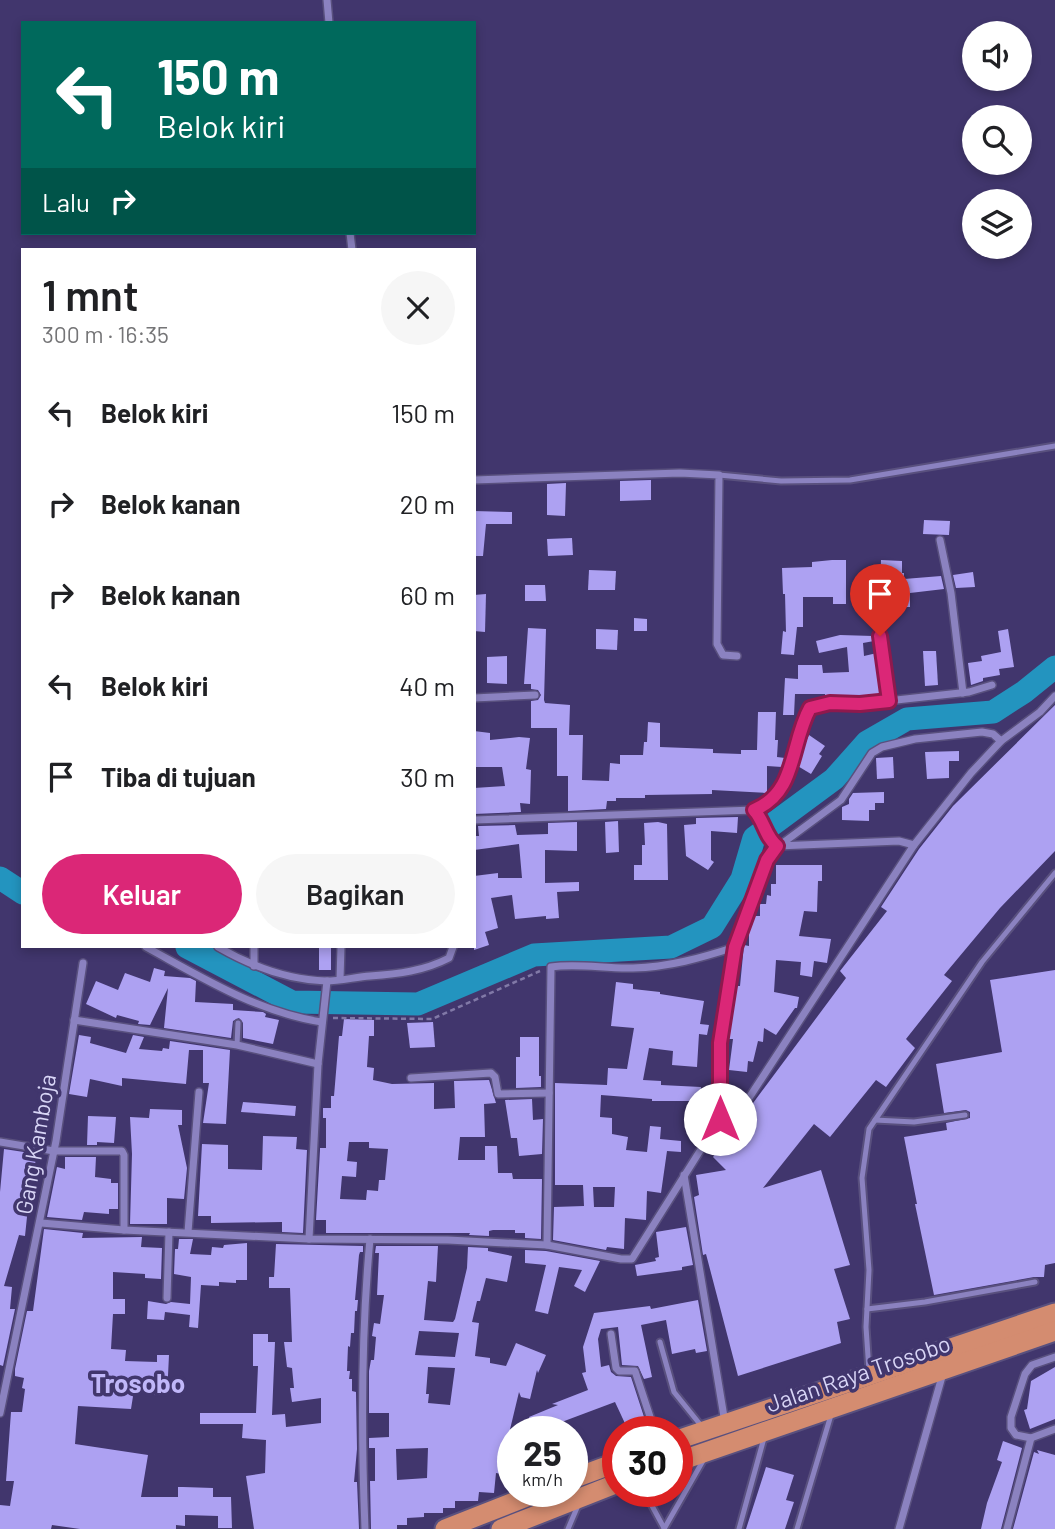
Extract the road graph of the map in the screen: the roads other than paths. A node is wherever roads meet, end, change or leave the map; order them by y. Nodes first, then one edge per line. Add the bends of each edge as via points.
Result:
1 (327, 0) edge
2 (330, 21) edge
3 (1055, 446) edge
4 (719, 475) junction
5 (476, 480) edge
6 (940, 540) dead end
7 (871, 580) dead end
8 (737, 656) dead end
9 (992, 685) dead end
10 (963, 693) junction
11 (535, 695) dead end
12 (1055, 696) edge
13 (476, 698) edge
14 (889, 701) junction
15 (1001, 741) junction
16 (757, 813) junction
17 (476, 820) edge
18 (914, 845) junction
19 (777, 846) junction
20 (1055, 873) edge
21 (735, 947) junction
22 (148, 948) edge
23 (220, 948) edge
24 (254, 948) edge
25 (341, 948) edge
26 (453, 948) edge
27 (83, 962) dead end
28 (254, 966) junction
29 (340, 979) junction
30 (327, 984) junction
31 (323, 1018) junction
32 (74, 1020) junction
33 (238, 1023) dead end
34 (237, 1045) junction
35 (318, 1065) junction
36 (411, 1078) dead end
37 (199, 1092) dead end
38 (549, 1093) junction
39 (965, 1115) dead end
40 (720, 1119) junction
41 (875, 1120) junction
42 (0, 1142) edge
43 (54, 1152) junction
44 (684, 1174) junction
45 (41, 1223) junction
46 (124, 1230) junction
47 (169, 1232) junction
48 (188, 1232) junction
49 (309, 1239) junction
50 (370, 1239) junction
51 (547, 1245) junction
52 (1035, 1282) dead end
53 (167, 1298) dead end
54 (867, 1309) junction
55 (1055, 1313) edge
56 (1055, 1331) edge
57 (611, 1334) dead end
58 (660, 1342) dead end
59 (1055, 1357) edge
60 (944, 1369) junction
61 (870, 1377) junction
62 (833, 1406) junction
63 (0, 1413) edge
64 (650, 1416) edge
65 (726, 1424) junction
66 (1055, 1429) edge
67 (705, 1430) junction
68 (767, 1430) junction
69 (693, 1434) edge
70 (1031, 1438) junction
71 (708, 1451) junction
72 (693, 1456) edge
73 (501, 1507) edge
74 (542, 1507) edge
75 (573, 1507) edge
76 (652, 1507) edge
77 (365, 1529) edge
78 (445, 1529) edge
79 (501, 1529) edge
80 (568, 1529) edge
81 (664, 1529) edge
82 (739, 1529) edge
83 (797, 1529) edge
84 (899, 1529) edge
85 (1007, 1529) edge

1 - 2 street
3 - 4 lane via 850,480 781,481
4 - 5 street
4 - 8 street via 717,644 723,655
6 - 10 street
7 - 14 street
9 - 10 street
10 - 14 street
11 - 13 street
12 - 15 street
14 - 16 street via 810,708 780,792
15 - 18 street
15 - 19 street via 982,732 882,747 872,753 841,800
16 - 17 street
16 - 19 street
18 - 19 street via 899,841
18 - 40 street via 747,1101 738,1112
19 - 21 street via 767,860
20 - 41 lane via 982,962
21 - 38 street via 687,962 635,968 551,967
21 - 40 street via 720,1043
22 - 31 street via 250,1003 298,1018
23 - 28 street
24 - 28 street
25 - 29 street
26 - 29 street via 449,958 432,967
27 - 32 street, Gang Kamboja
28 - 30 street
29 - 30 street
30 - 31 street
31 - 35 street
32 - 34 street
32 - 43 street, Gang Kamboja
33 - 34 lane
34 - 35 street
35 - 49 street
36 - 38 street via 491,1073 498,1094
37 - 48 street
38 - 51 street
39 - 41 lane via 915,1122
40 - 44 street
41 - 54 lane via 869,1129 862,1178 870,1270
42 - 43 street
43 - 45 street, Gang Kamboja
43 - 46 street via 123,1152
44 - 51 street via 632,1259
44 - 65 street
45 - 46 street
45 - 63 street, Gang Kamboja
46 - 47 street
47 - 48 street
47 - 53 street
48 - 49 street
49 - 50 street
50 - 51 street
50 - 77 street via 364,1302
52 - 54 lane
54 - 61 lane
55 - 61 highway, Jalan Raya Trosobo
56 - 60 highway, Jalan Raya Trosobo
57 - 64 street via 616,1368 635,1371
58 - 67 lane via 674,1392
59 - 70 street via 1029,1367 1011,1417 1014,1434
60 - 62 highway, Jalan Raya Trosobo
60 - 84 street
61 - 65 highway, Jalan Raya Trosobo
62 - 68 highway, Jalan Raya Trosobo
62 - 83 lane
65 - 67 highway, Jalan Raya Trosobo
66 - 70 street
67 - 69 highway, Jalan Raya Trosobo
68 - 71 highway, Jalan Raya Trosobo
68 - 82 lane
70 - 85 street
71 - 72 highway, Jalan Raya Trosobo
71 - 81 lane
73 - 78 highway
74 - 79 highway
75 - 80 lane
76 - 81 lane

